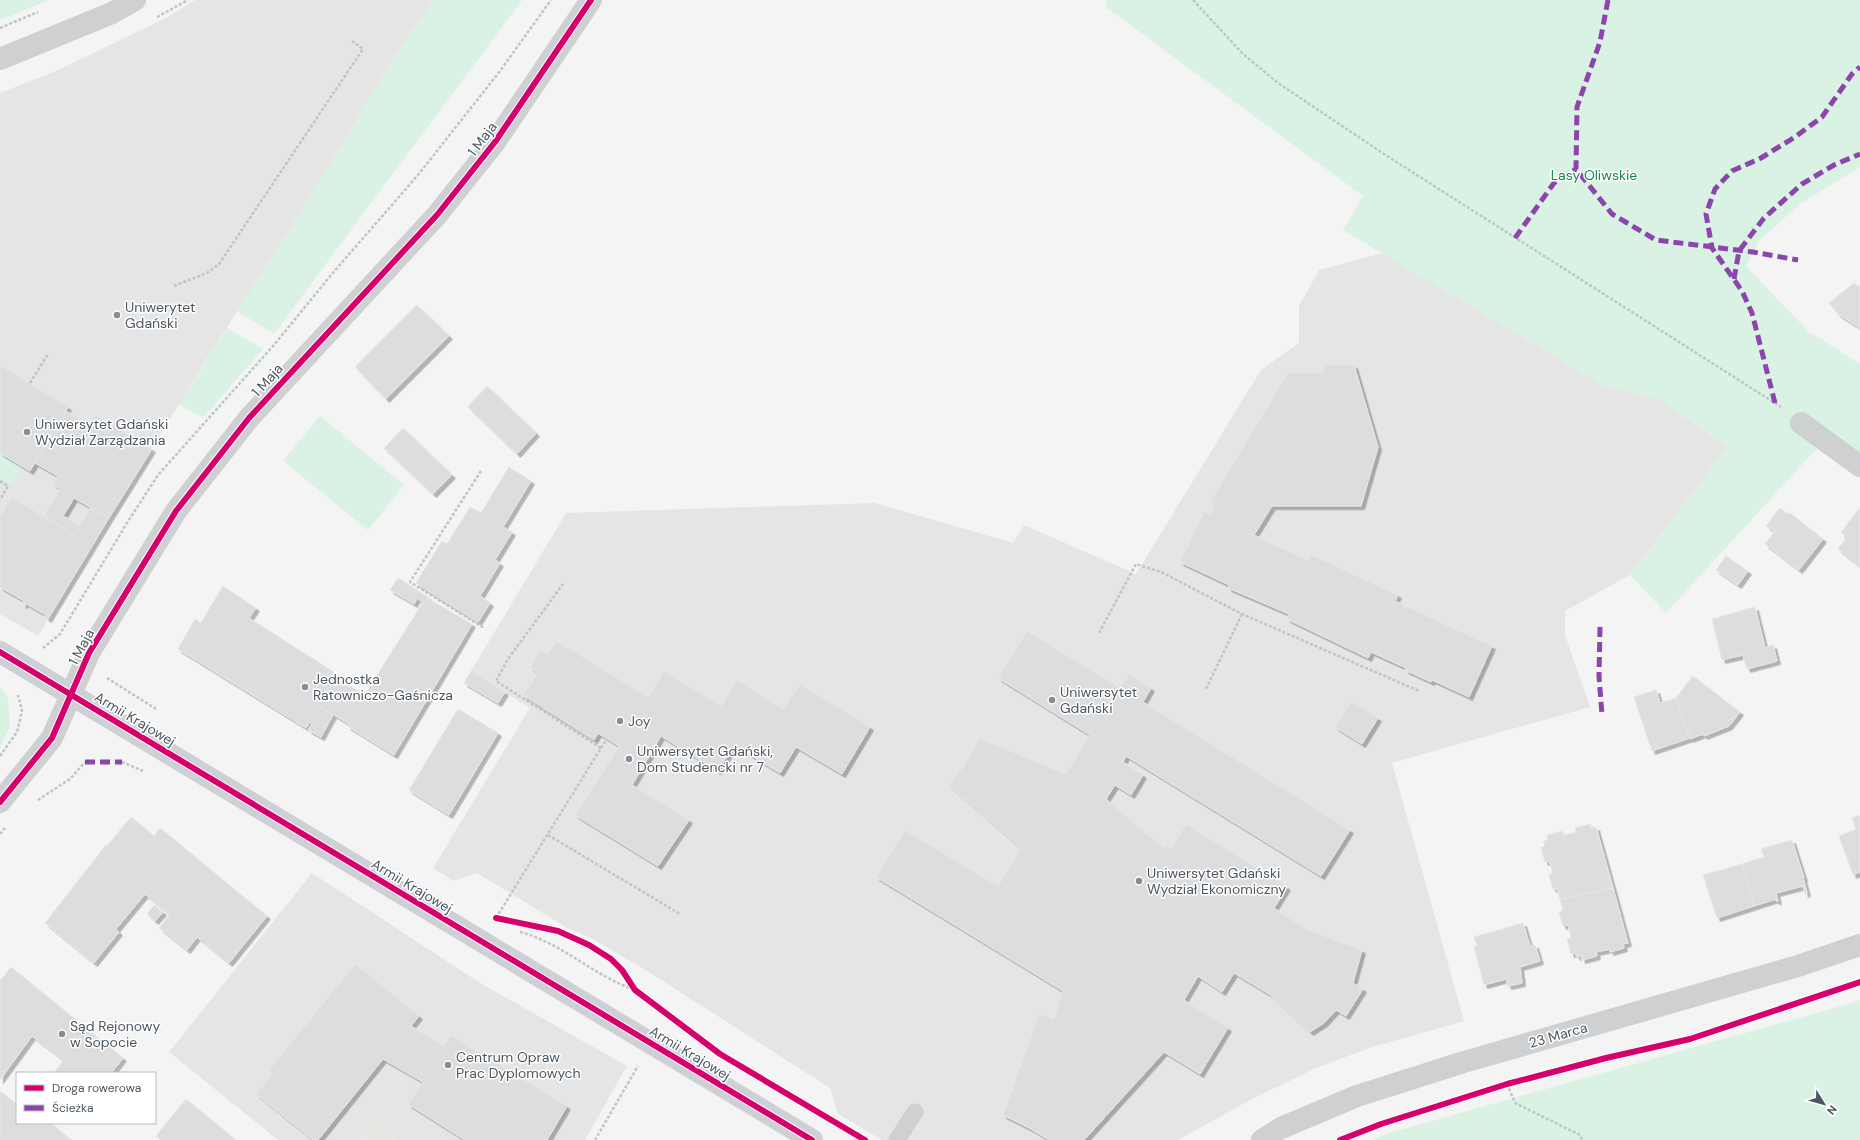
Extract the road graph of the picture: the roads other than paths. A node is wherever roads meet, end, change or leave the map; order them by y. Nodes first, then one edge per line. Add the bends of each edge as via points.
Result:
1 (135, 0) edge
2 (591, 0) edge
3 (0, 59) edge
4 (1801, 423) dead end
5 (1860, 466) edge
6 (0, 652) edge
7 (71, 695) junction
8 (0, 802) edge
9 (1860, 945) edge
10 (915, 1112) dead end
11 (812, 1140) edge
12 (897, 1140) edge
13 (1262, 1140) edge

1 - 3 street via 112,13
2 - 7 street, 1 Maja via 496,142 442,209 249,418 176,511 89,653
4 - 5 street
6 - 7 street, Armii Krajowej
7 - 8 street, 1 Maja via 52,738
7 - 11 street, Armii Krajowej
9 - 13 street, 23 Marca via 1798,966 1464,1062 1357,1096 1281,1128
10 - 12 lane

